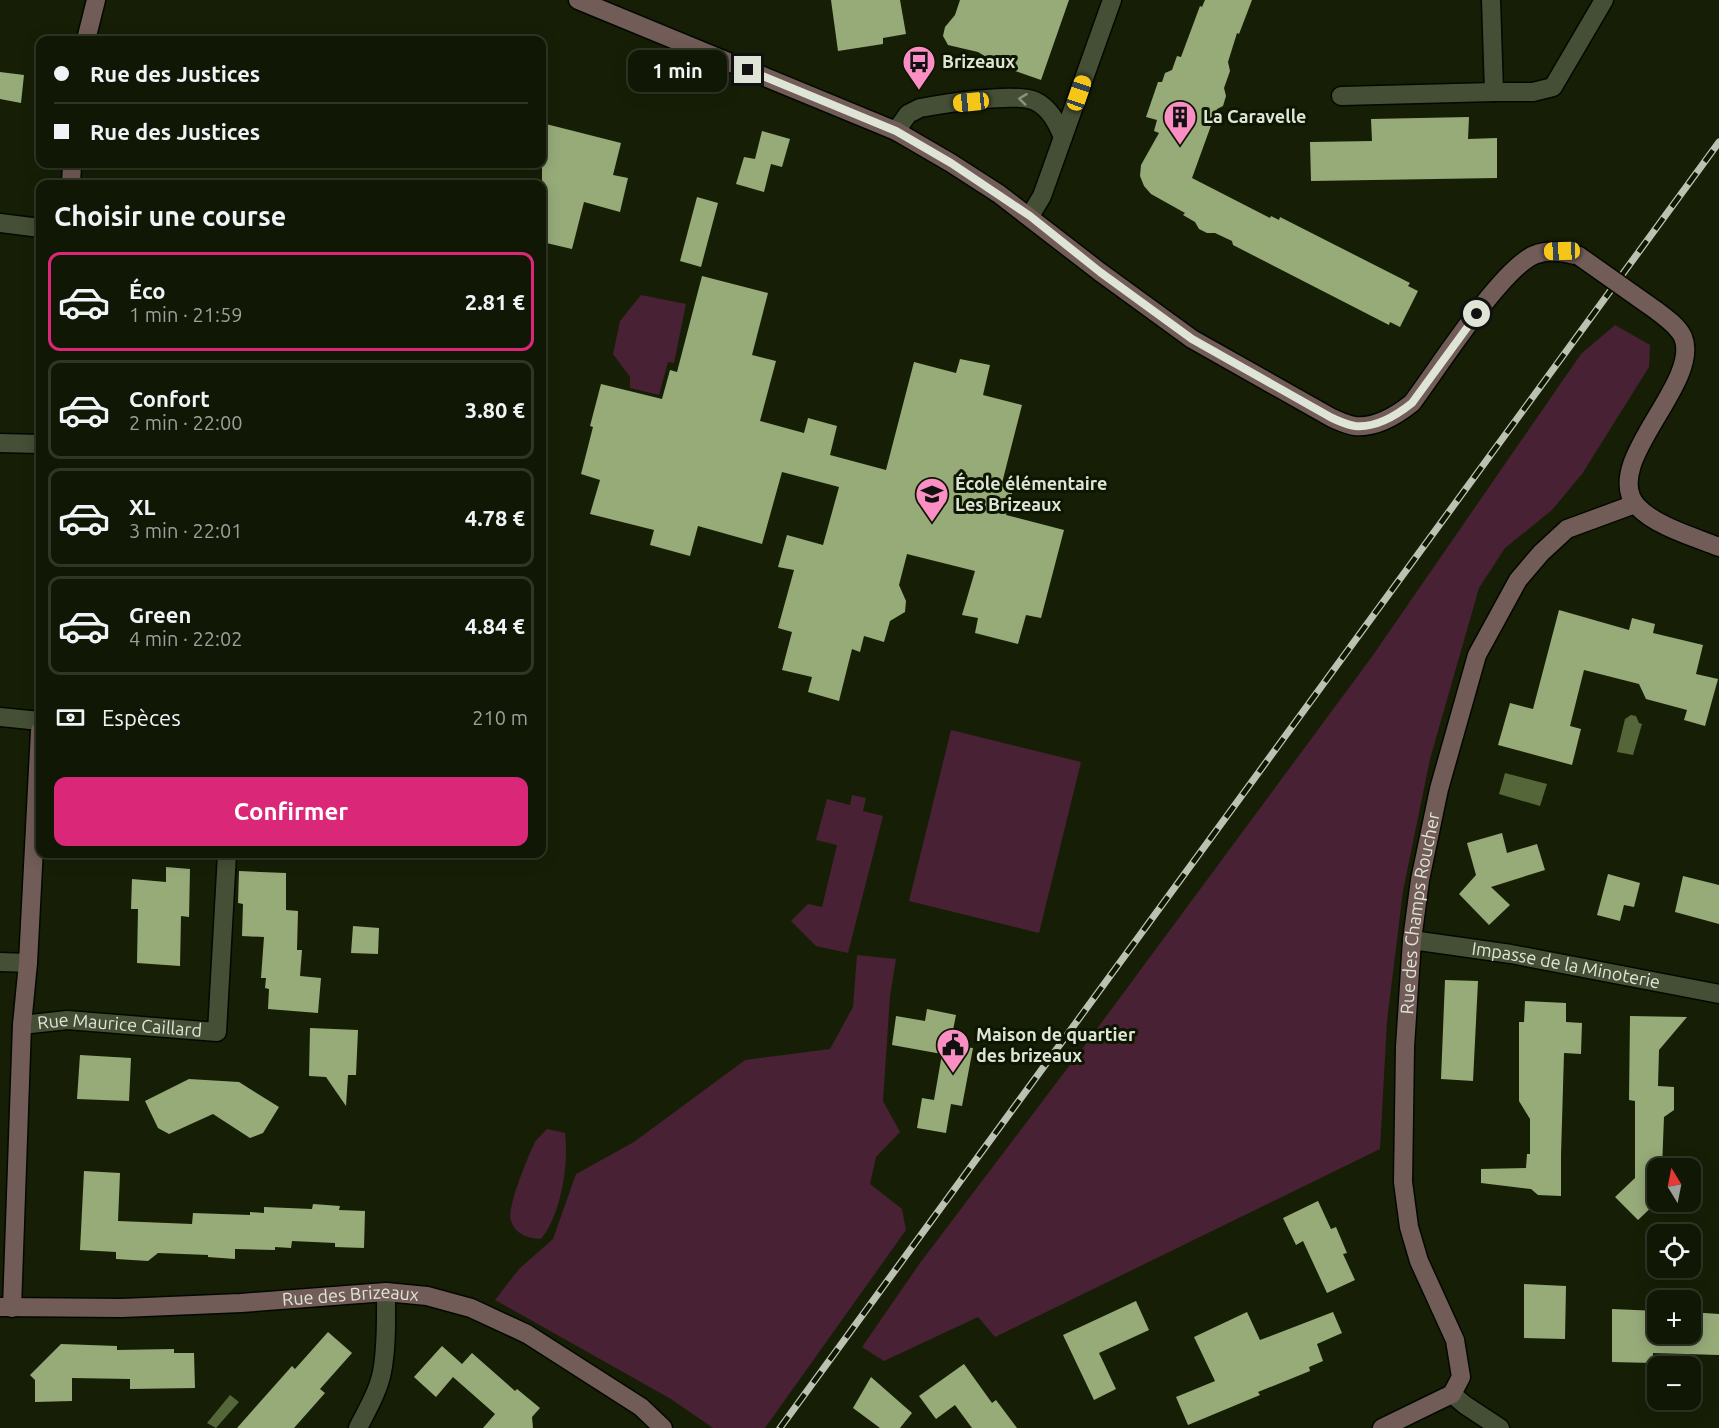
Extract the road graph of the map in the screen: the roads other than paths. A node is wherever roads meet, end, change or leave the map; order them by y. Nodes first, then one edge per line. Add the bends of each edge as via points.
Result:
1 (96, 0) edge
2 (578, 0) edge
3 (1112, 0) edge
4 (1491, 0) edge
5 (1604, 0) edge
6 (87, 36) edge
7 (1494, 92) junction
8 (1341, 96) dead end
9 (896, 131) junction
10 (1063, 137) junction
11 (1030, 216) junction
12 (0, 223) edge
13 (36, 228) edge
14 (0, 443) edge
15 (36, 444) edge
16 (1635, 504) junction
17 (1719, 547) edge
18 (0, 717) edge
19 (36, 721) edge
20 (36, 808) edge
21 (227, 858) edge
22 (1412, 940) junction
23 (0, 962) edge
24 (28, 963) junction
25 (1719, 994) edge
26 (22, 1025) junction
27 (386, 1292) junction
28 (6, 1308) edge
29 (1452, 1394) junction
30 (358, 1428) edge
31 (663, 1428) edge
32 (1382, 1428) edge
33 (1500, 1428) edge

1 - 6 street
2 - 9 street
3 - 10 street
4 - 7 street
5 - 7 street via 1553,87 1533,92
7 - 8 street
10 -> 9 street via 1048,111 1034,101 1011,98 920,108 908,114
9 - 11 street
10 - 11 street
11 - 16 street, bridge via 1192,339 1332,418 1356,426 1380,422 1412,403 1477,314 1520,265 1534,255 1548,252 1579,256 1657,311 1679,330 1685,342 1686,356 1676,382 1636,452 1629,478
12 - 13 street
14 - 15 street
16 - 17 street via 1655,519
16 - 22 street, Rue des Champs Roucher via 1567,529 1541,553 1518,580 1477,655 1439,789
18 - 19 street
20 - 24 street, Rue Maurice Caillard
21 - 26 street, Rue Maurice Caillard via 217,1032 68,1020
22 - 25 street, Impasse de la Minoterie via 1511,954
22 - 29 street, Rue des Champs Roucher via 1405,1047 1403,1182 1409,1227 1419,1261 1455,1340 1461,1377
23 - 24 street
24 - 26 street, Rue Maurice Caillard
26 - 28 street, Rue Maurice Caillard
27 - 28 street, Rue des Brizeaux via 241,1303
27 - 30 street via 382,1373
27 - 31 street, Rue des Brizeaux via 427,1296 471,1308 527,1334 641,1407
29 - 32 street
29 - 33 street

